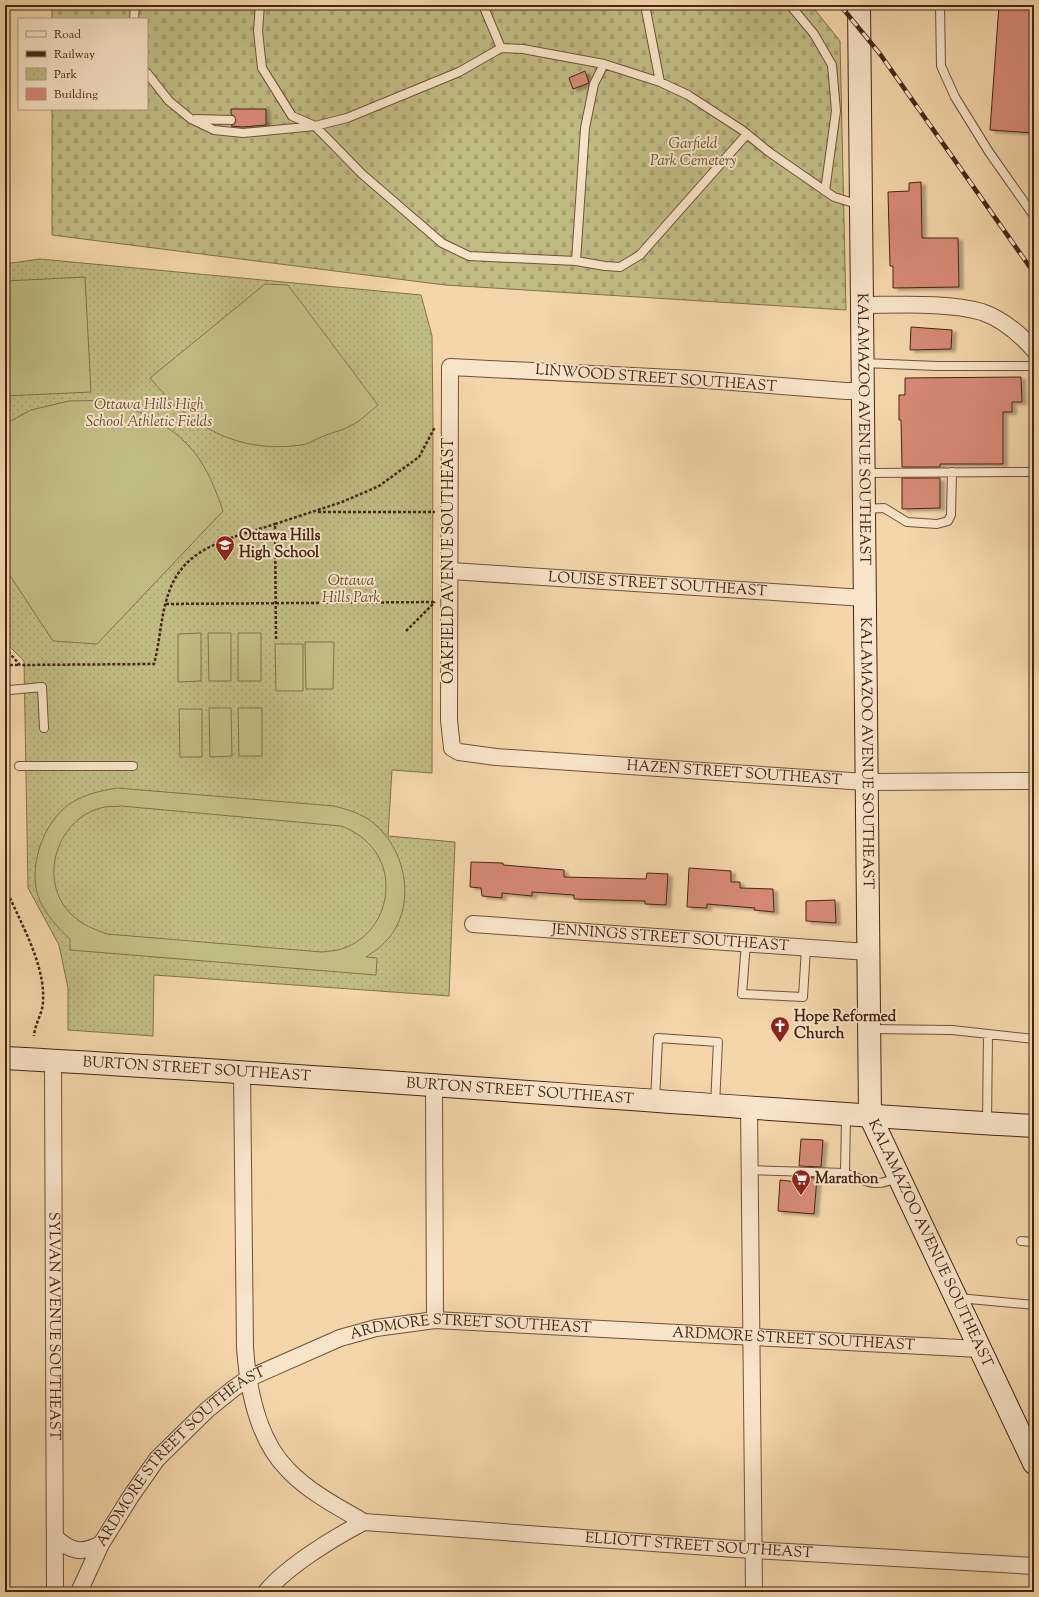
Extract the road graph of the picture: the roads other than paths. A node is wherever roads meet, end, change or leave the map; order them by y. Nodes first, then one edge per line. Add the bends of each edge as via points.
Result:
1 (135, 5) edge
2 (260, 5) edge
3 (483, 5) edge
4 (645, 5) edge
5 (790, 5) edge
6 (859, 5) edge
7 (940, 5) edge
8 (134, 18) edge
9 (501, 48) junction
10 (604, 64) junction
11 (148, 74) edge
12 (660, 82) junction
13 (191, 119) junction
14 (231, 120) dead end
15 (315, 126) junction
16 (747, 134) junction
17 (825, 191) junction
18 (861, 206) junction
19 (1034, 216) edge
20 (576, 261) junction
21 (862, 305) junction
22 (1034, 350) edge
23 (862, 362) junction
24 (1034, 366) edge
25 (450, 367) joint
26 (863, 391) junction
27 (952, 472) junction
28 (1034, 472) edge
29 (863, 473) junction
30 (864, 509) junction
31 (451, 572) junction
32 (864, 598) junction
33 (10, 690) dead end
34 (44, 728) dead end
35 (459, 752) joint
36 (19, 766) dead end
37 (133, 766) dead end
38 (866, 782) junction
39 (1034, 782) edge
40 (473, 924) dead end
41 (746, 943) junction
42 (806, 948) junction
43 (868, 952) junction
44 (869, 1029) junction
45 (988, 1034) junction
46 (1034, 1040) edge
47 (5, 1058) edge
48 (53, 1061) junction
49 (242, 1072) junction
50 (434, 1086) junction
51 (655, 1102) junction
52 (715, 1106) junction
53 (749, 1108) junction
54 (846, 1115) junction
55 (870, 1116) junction
56 (986, 1124) junction
57 (1034, 1126) edge
58 (749, 1170) junction
59 (845, 1173) junction
60 (898, 1176) junction
61 (1021, 1241) dead end
62 (1034, 1242) edge
63 (955, 1298) junction
64 (1034, 1305) edge
65 (435, 1320) junction
66 (750, 1337) junction
67 (979, 1349) junction
68 (247, 1378) junction
69 (1034, 1463) edge
70 (364, 1522) junction
71 (55, 1537) junction
72 (101, 1544) junction
73 (753, 1551) junction
74 (1034, 1566) edge
75 (55, 1592) edge
76 (79, 1592) edge
77 (266, 1592) edge
78 (754, 1592) edge

1 - 8 lane
2 - 15 lane via 258,31 262,68 292,116
3 - 9 lane
4 - 12 lane
5 - 17 lane via 814,34 832,65 836,111
6 - 18 main road, KALAMAZOO AVENUE SOUTHEAST
7 - 19 lane via 940,66 955,97 989,152
9 - 10 lane via 523,49
9 - 15 lane via 459,72 347,118
10 - 12 lane
10 - 20 lane via 594,84 585,128
11 - 13 lane via 169,101
12 - 16 lane via 688,95
13 - 14 lane
13 - 15 lane via 214,130 243,133
15 - 20 lane via 362,174 442,243 469,256
16 - 17 lane
16 - 20 lane via 640,254 620,267
17 - 18 lane via 834,197
18 - 21 main road, KALAMAZOO AVENUE SOUTHEAST
21 - 22 street via 958,307 983,312 1021,335
21 - 23 main road, KALAMAZOO AVENUE SOUTHEAST
23 - 24 lane via 937,366
23 - 26 main road, KALAMAZOO AVENUE SOUTHEAST
25 - 26 street, LINWOOD STREET SOUTHEAST via 693,379
25 - 31 street, OAKFIELD AVENUE SOUTHEAST
26 - 29 main road, KALAMAZOO AVENUE SOUTHEAST
27 - 28 lane
27 - 29 lane
27 - 30 lane via 951,515 948,521 937,524 913,523 884,508
29 - 30 main road, KALAMAZOO AVENUE SOUTHEAST
30 - 32 main road, KALAMAZOO AVENUE SOUTHEAST
31 - 32 street, LOUISE STREET SOUTHEAST
31 - 35 street, OAKFIELD AVENUE SOUTHEAST via 449,720 452,748
32 - 38 main road, KALAMAZOO AVENUE SOUTHEAST
33 - 34 lane via 42,687
35 - 38 street, HAZEN STREET SOUTHEAST via 496,757
36 - 37 lane
38 - 39 street, HAZEN STREET SOUTHEAST
38 - 43 main road, KALAMAZOO AVENUE SOUTHEAST
40 - 41 street, JENNINGS STREET SOUTHEAST
41 - 42 street, JENNINGS STREET SOUTHEAST
41 - 42 lane via 742,994 803,997
42 - 43 street, JENNINGS STREET SOUTHEAST
43 - 44 main road, KALAMAZOO AVENUE SOUTHEAST
44 - 45 lane via 920,1028
44 - 55 main road, KALAMAZOO AVENUE SOUTHEAST
45 - 46 lane
45 - 56 lane
47 - 48 main road, BURTON STREET SOUTHEAST
48 - 49 main road, BURTON STREET SOUTHEAST
48 - 71 street, SYLVAN AVENUE SOUTHEAST
49 - 50 main road, BURTON STREET SOUTHEAST
49 - 68 street
50 - 51 main road, BURTON STREET SOUTHEAST
50 - 65 street
51 - 52 main road, BURTON STREET SOUTHEAST
51 - 52 lane via 658,1038 718,1042
52 - 53 main road, BURTON STREET SOUTHEAST
53 - 54 main road, BURTON STREET SOUTHEAST
53 - 58 street
54 - 55 main road, BURTON STREET SOUTHEAST
54 - 59 lane
55 - 56 main road, BURTON STREET SOUTHEAST
55 - 60 main road, KALAMAZOO AVENUE SOUTHEAST
56 - 57 main road, BURTON STREET SOUTHEAST
58 - 59 lane
58 - 66 street
59 - 60 lane via 858,1180 886,1183
60 - 63 main road, KALAMAZOO AVENUE SOUTHEAST
61 - 62 lane
63 - 64 lane
63 - 67 main road, KALAMAZOO AVENUE SOUTHEAST
65 - 66 street, ARDMORE STREET SOUTHEAST
65 - 68 street, ARDMORE STREET SOUTHEAST via 376,1328 340,1338
66 - 67 street, ARDMORE STREET SOUTHEAST
66 - 73 street
67 - 69 main road, KALAMAZOO AVENUE SOUTHEAST
68 - 70 street via 268,1442 288,1470 334,1505
68 - 72 street, ARDMORE STREET SOUTHEAST via 207,1410 157,1459
70 - 73 street, ELLIOTT STREET SOUTHEAST
70 - 77 street via 339,1535 275,1581
71 - 72 street via 66,1547 79,1550 89,1550
71 - 75 street, SYLVAN AVENUE SOUTHEAST
72 - 76 street, ARDMORE STREET SOUTHEAST
73 - 74 street, ELLIOTT STREET SOUTHEAST
73 - 78 street

